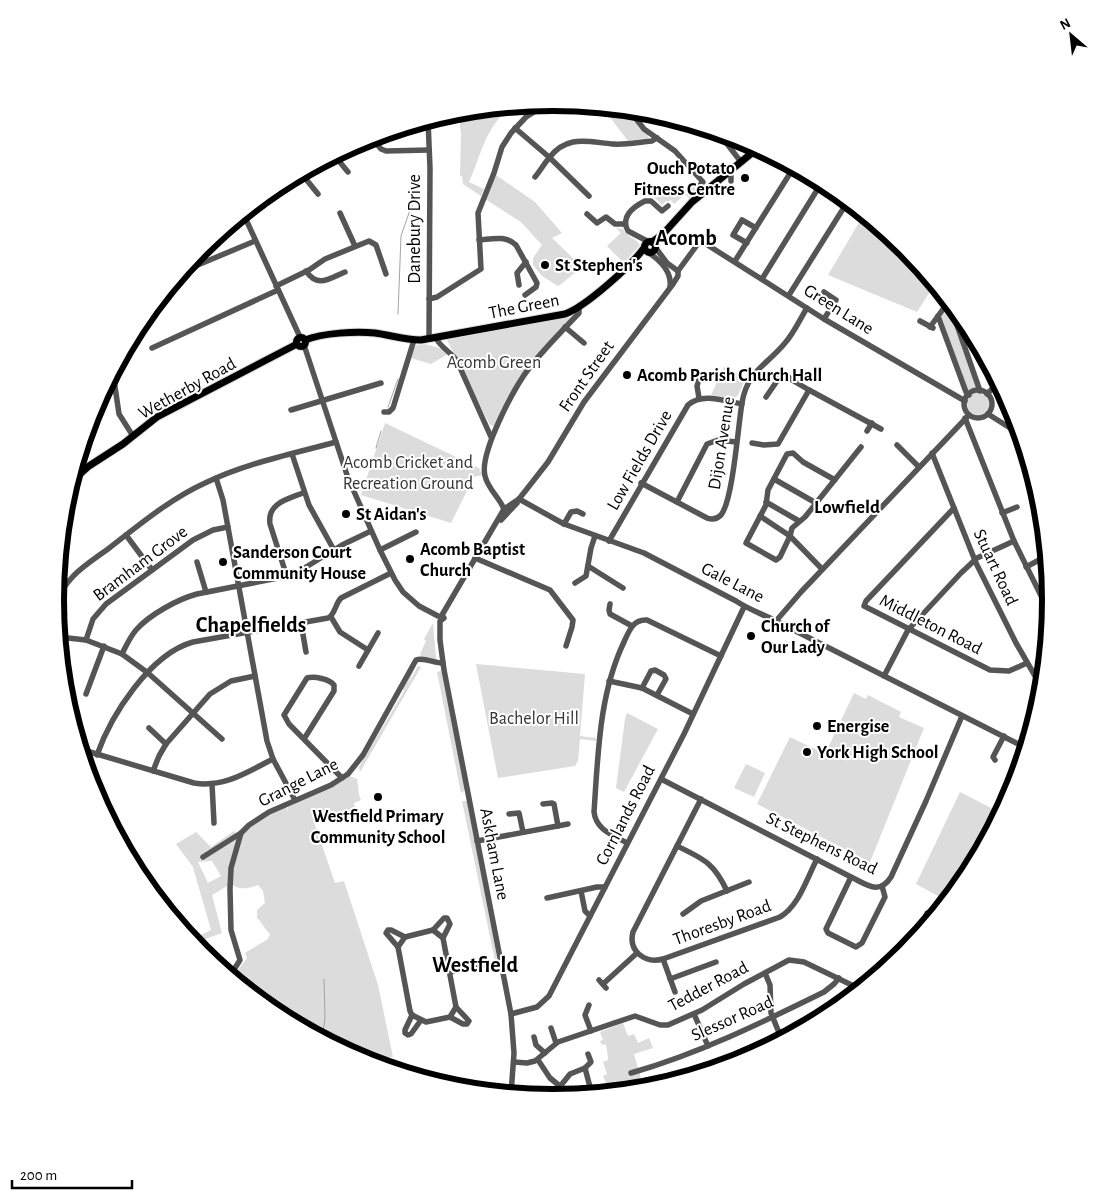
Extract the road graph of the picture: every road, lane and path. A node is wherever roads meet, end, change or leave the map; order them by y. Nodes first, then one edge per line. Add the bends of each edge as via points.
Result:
1 (535, 112) edge
2 (635, 118) edge
3 (428, 127) edge
4 (515, 128) junction
5 (657, 138) junction
6 (726, 143) edge
7 (377, 144) edge
8 (429, 150) junction
9 (752, 153) edge
10 (549, 157) junction
11 (338, 161) edge
12 (741, 162) junction
13 (344, 170) dead end
14 (729, 172) junction
15 (791, 172) edge
16 (306, 177) edge
17 (535, 177) dead end
18 (731, 181) dead end
19 (699, 186) dead end
20 (818, 189) edge
21 (318, 194) dead end
22 (589, 196) dead end
23 (668, 206) dead end
24 (844, 207) edge
25 (340, 213) dead end
26 (587, 214) dead end
27 (245, 220) edge
28 (598, 223) junction
29 (624, 224) junction
30 (593, 228) dead end
31 (756, 228) junction
32 (479, 240) junction
33 (255, 241) junction
34 (698, 244) joint
35 (747, 244) junction
36 (355, 246) junction
37 (650, 247) junction
38 (735, 261) junction
39 (526, 262) junction
40 (196, 266) edge
41 (306, 271) junction
42 (346, 272) dead end
43 (384, 272) dead end
44 (676, 272) junction
45 (669, 275) junction
46 (762, 279) junction
47 (519, 285) dead end
48 (277, 288) junction
49 (670, 288) junction
50 (824, 292) dead end
51 (525, 295) dead end
52 (789, 295) junction
53 (429, 299) junction
54 (944, 307) edge
55 (579, 308) junction
56 (807, 308) junction
57 (938, 316) junction
58 (824, 319) junction
59 (920, 321) dead end
60 (955, 322) edge
61 (565, 327) junction
62 (432, 338) junction
63 (414, 340) junction
64 (302, 342) junction
65 (584, 343) dead end
66 (152, 348) dead end
67 (700, 376) dead end
68 (381, 383) dead end
69 (114, 385) edge
70 (993, 387) edge
71 (809, 390) junction
72 (980, 391) junction
73 (987, 394) junction
74 (969, 395) junction
75 (766, 397) dead end
76 (699, 398) junction
77 (322, 400) junction
78 (965, 401) junction
79 (742, 404) junction
80 (291, 410) dead end
81 (384, 412) dead end
82 (988, 414) junction
83 (967, 416) junction
84 (872, 423) junction
85 (1011, 428) edge
86 (881, 429) dead end
87 (867, 431) dead end
88 (133, 436) junction
89 (491, 437) junction
90 (336, 442) junction
91 (736, 442) junction
92 (752, 443) dead end
93 (897, 445) dead end
94 (861, 447) dead end
95 (932, 453) junction
96 (292, 454) junction
97 (919, 467) junction
98 (80, 474) edge
99 (216, 478) junction
100 (774, 479) junction
101 (835, 480) junction
102 (642, 484) junction
103 (303, 493) junction
104 (522, 499) junction
105 (500, 500) junction
106 (677, 502) junction
107 (766, 502) junction
108 (816, 503) junction
109 (510, 505) junction
110 (1017, 507) dead end
111 (954, 508) junction
112 (504, 509) junction
113 (1002, 513) junction
114 (583, 514) dead end
115 (760, 516) junction
116 (799, 521) junction
117 (564, 524) junction
118 (228, 527) junction
119 (495, 527) junction
120 (371, 531) junction
121 (416, 532) dead end
122 (126, 535) junction
123 (595, 536) junction
124 (790, 536) junction
125 (609, 541) junction
126 (1014, 541) junction
127 (334, 550) junction
128 (380, 550) junction
129 (475, 558) junction
130 (1041, 559) dead end
131 (975, 560) junction
132 (197, 562) dead end
133 (588, 566) junction
134 (1026, 567) junction
135 (152, 570) junction
136 (822, 570) junction
137 (392, 573) junction
138 (288, 577) junction
139 (575, 583) dead end
140 (64, 585) edge
141 (239, 586) junction
142 (623, 588) dead end
143 (206, 592) junction
144 (1042, 600) edge
145 (610, 604) dead end
146 (744, 607) junction
147 (331, 617) junction
148 (440, 617) junction
149 (776, 621) junction
150 (301, 623) junction
151 (632, 626) junction
152 (908, 630) junction
153 (247, 632) junction
154 (378, 633) dead end
155 (66, 638) edge
156 (86, 640) junction
157 (104, 646) junction
158 (566, 646) dead end
159 (368, 650) junction
160 (306, 652) dead end
161 (122, 654) junction
162 (721, 656) junction
163 (443, 663) junction
164 (1027, 663) junction
165 (359, 666) dead end
166 (148, 673) junction
167 (255, 676) junction
168 (884, 676) junction
169 (1036, 678) edge
170 (609, 680) junction
171 (642, 688) junction
172 (86, 694) dead end
173 (657, 696) junction
174 (193, 714) junction
175 (693, 714) junction
176 (962, 716) junction
177 (149, 728) dead end
178 (1004, 736) junction
179 (222, 739) dead end
180 (304, 739) junction
181 (166, 744) junction
182 (1020, 745) edge
183 (88, 752) edge
184 (97, 755) junction
185 (273, 759) junction
186 (995, 760) dead end
187 (153, 771) junction
188 (342, 778) junction
189 (661, 779) junction
190 (212, 784) junction
191 (701, 799) junction
192 (295, 800) junction
193 (543, 804) dead end
194 (508, 814) dead end
195 (214, 823) dead end
196 (568, 824) dead end
197 (558, 826) junction
198 (523, 832) junction
199 (241, 833) junction
200 (477, 841) junction
201 (627, 843) junction
202 (677, 846) junction
203 (203, 858) dead end
204 (817, 859) junction
205 (851, 877) junction
206 (749, 882) dead end
207 (882, 886) junction
208 (605, 887) junction
209 (581, 891) junction
210 (727, 891) junction
211 (547, 898) dead end
212 (684, 914) dead end
213 (590, 916) junction
214 (433, 930) junction
215 (405, 936) junction
216 (443, 938) junction
217 (398, 947) junction
218 (637, 953) junction
219 (663, 959) junction
220 (501, 962) junction
221 (716, 962) dead end
222 (233, 971) edge
223 (450, 972) junction
224 (765, 973) junction
225 (839, 978) junction
226 (670, 979) junction
227 (603, 984) dead end
228 (854, 986) edge
229 (675, 992) dead end
230 (589, 1005) dead end
231 (456, 1006) junction
232 (511, 1014) junction
233 (694, 1014) junction
234 (412, 1015) junction
235 (450, 1017) junction
236 (773, 1018) junction
237 (421, 1020) junction
238 (551, 1028) dead end
239 (590, 1031) junction
240 (779, 1034) edge
241 (534, 1036) dead end
242 (556, 1043) junction
243 (708, 1046) junction
244 (545, 1054) junction
245 (588, 1054) dead end
246 (538, 1060) junction
247 (514, 1062) junction
248 (585, 1068) junction
249 (630, 1073) dead end
250 (512, 1087) edge
251 (561, 1087) joint
252 (590, 1088) edge

1 - 4 street
2 - 5 street
3 - 8 street, Danebury Drive
4 - 10 street
4 - 32 street via 502,148 479,208
5 - 10 street via 621,144 577,141 566,144
5 - 19 street via 682,158 703,182
6 - 12 street
7 - 8 street via 383,150
8 - 53 street, Danebury Drive
9 - 12 main road
10 - 17 street
10 - 22 street
11 - 13 street
12 - 14 main road
14 - 18 street
14 - 37 main road via 692,202
15 - 31 street
16 - 21 street
20 - 46 street
23 - 29 street via 662,211 645,200 626,216
24 - 52 street
25 - 36 street
26 - 28 street
27 - 33 street
28 - 29 street via 606,217 615,224
28 - 30 street
29 - 37 street via 630,234
31 - 35 street
31 - 35 street via 742,220 733,235
32 - 39 street via 511,240
32 - 53 street via 480,269
33 - 40 street
33 - 48 street
34 - 38 street, Green Lane via 706,244
34 - 44 street, Front Street
35 - 38 street
36 - 41 street
36 - 43 street via 366,241 374,242
37 - 44 street
37 - 45 street
37 - 55 main road
38 - 46 street, Green Lane
39 - 47 street via 518,273
39 - 51 street via 537,285
41 - 42 street via 317,281
41 - 48 street
44 - 45 street via 670,270
44 - 49 street, Front Street
45 - 49 street
46 - 52 street, Green Lane
48 - 64 street
48 - 66 street
49 - 104 street, Front Street via 584,402
50 - 58 street via 836,300
52 - 56 street, Green Lane
53 - 62 street, Danebury Drive
54 - 57 street
55 - 61 street, The Green via 579,313
55 - 62 main road, The Green via 554,317
56 - 58 street, Green Lane
56 - 79 street, Dijon Avenue via 786,343 749,380
57 - 59 street via 932,328
57 - 74 street
58 - 78 street, Green Lane
60 - 72 street
61 - 65 street
61 - 89 street, The Green via 526,372
62 - 63 main road, Wetherby Road
62 - 89 street via 457,361
63 - 64 main road, Wetherby Road via 366,333 324,336
63 - 81 street via 393,408
64 - 77 street
64 - 88 main road, Wetherby Road via 162,415
67 - 76 street
68 - 77 street
69 - 88 street via 118,414
70 - 73 street
71 - 75 street via 792,380 786,371
71 - 84 street
71 - 92 street via 778,444
72 - 73 street
72 - 74 street
73 - 82 street via 992,402
74 - 78 street
76 - 79 street
76 - 102 street, Low Fields Drive via 688,405
77 - 80 street
77 - 90 street
78 - 83 street
79 - 91 street, Dijon Avenue
82 - 83 street via 980,418
82 - 85 street
83 - 95 street
83 - 113 street
84 - 86 street
84 - 87 street
88 - 98 main road, Wetherby Road
89 - 105 street, The Green via 485,476
90 - 96 street
90 - 120 street
91 - 106 street via 718,440 707,444
91 - 106 street, Dijon Avenue via 730,490 720,517 710,519
93 - 97 street
94 - 101 street
95 - 97 street
95 - 111 street, Stuart Road
96 - 99 street
96 - 103 street
97 - 136 street
99 - 118 street
99 - 122 street via 180,496
100 - 101 street via 790,452
100 - 107 street
100 - 108 street
101 - 108 street
102 - 106 street, Dijon Avenue
102 - 125 street, Low Fields Drive
103 - 127 street
103 - 138 street via 277,504 270,516
104 - 109 street
104 - 117 street, Gale Lane
104 - 119 street
105 - 109 street
105 - 112 street
107 - 115 street
107 - 116 street
108 - 116 street
109 - 112 street
110 - 113 street
111 - 131 street, Stuart Road
111 - 152 street, Middleton Road via 864,603 865,608
112 - 119 street
113 - 126 street
114 - 117 street via 573,511
115 - 124 street
115 - 124 street via 746,543 750,547 776,560
116 - 124 street
117 - 123 street, Gale Lane
118 - 135 street, Bramham Grove via 200,536
118 - 141 street
119 - 129 street
120 - 127 street
120 - 128 street
121 - 128 street
122 - 135 street
122 - 140 street via 72,575
123 - 125 street, Gale Lane
123 - 133 street
124 - 136 street
125 - 146 street, Gale Lane via 644,553
126 - 131 street
126 - 134 street
127 - 138 street
128 - 137 street
129 - 148 street
129 - 158 street via 550,590 572,620
130 - 134 street
131 - 152 street
131 - 164 street, Stuart Road
132 - 143 street
133 - 139 street via 586,576
133 - 142 street
134 - 144 street
135 - 156 street, Bramham Grove via 101,609 90,625
136 - 149 street
137 - 147 street via 341,598
137 - 148 street via 408,597
138 - 141 street
141 - 143 street
141 - 153 street
143 - 161 street via 184,599 145,622
145 - 151 street via 610,614
146 - 149 street, Gale Lane
146 - 162 street, Cornlands Road
147 - 150 street
147 - 159 street via 340,632
148 - 163 street, Askham Lane
149 - 168 street, Gale Lane
150 - 153 street
150 - 160 street
151 - 162 street via 643,620 652,622
151 - 170 street
152 - 164 street, Middleton Road via 990,670 1009,670
152 - 168 street
153 - 166 street via 186,644 172,651
153 - 167 street
154 - 159 street
155 - 156 street
156 - 157 street
157 - 161 street
157 - 172 street
159 - 165 street
161 - 166 street
162 - 175 street, Cornlands Road
163 - 188 street, Grange Lane via 416,660 364,755
163 - 200 street, Askham Lane
164 - 169 street, Stuart Road
166 - 174 street
166 - 184 street via 115,717
167 - 174 street via 231,681 213,692
167 - 185 street via 266,741
168 - 176 street, Gale Lane
170 - 171 street
170 - 201 street via 594,816 603,830
171 - 173 street
171 - 173 street via 651,671 655,670 666,679
173 - 175 street
174 - 179 street
174 - 181 street
175 - 189 street, Cornlands Road
176 - 178 street, Gale Lane
176 - 207 street, St Stephens Road via 894,869
177 - 181 street
178 - 182 street, Gale Lane
178 - 186 street via 993,756
180 - 180 street via 286,721 285,712 307,678 329,681 334,685 334,691
180 - 188 street
181 - 187 street
183 - 184 street
184 - 187 street
185 - 190 street via 230,780
185 - 192 street
187 - 190 street via 194,783
188 - 192 street, Grange Lane
189 - 191 street, St Stephens Road
189 - 201 street, Cornlands Road
190 - 195 street
191 - 202 street
191 - 204 street, St Stephens Road
192 - 199 street, Grange Lane via 259,818
193 - 197 street via 554,804
194 - 198 street via 519,813
196 - 197 street
197 - 198 street
198 - 200 street
199 - 203 street, Grange Lane
199 - 222 street via 231,868 231,930 240,960
200 - 220 street, Askham Lane
201 - 208 street, Cornlands Road
202 - 210 street via 710,865
202 - 218 street via 633,932
204 - 205 street, St Stephens Road
204 - 219 street, Thoresby Road via 794,904 784,915
205 - 207 street, St Stephens Road via 871,886
205 - 207 street via 826,929 853,946 862,943 885,897
206 - 210 street
208 - 209 street
208 - 213 street, Cornlands Road
209 - 211 street
209 - 213 street via 585,911
210 - 212 street via 701,901
213 - 232 street, Cornlands Road via 546,999 537,1007
214 - 215 street
214 - 216 street
214 - 216 street via 447,918 450,924
215 - 217 street
215 - 217 street via 391,930 386,933
216 - 223 street
217 - 234 street
218 - 219 street, Thoresby Road via 648,960
218 - 227 street
219 - 226 street
220 - 223 street
220 - 232 street, Askham Lane
221 - 226 street
223 - 231 street
224 - 225 street, Tedder Road via 793,959
224 - 233 street, Tedder Road
224 - 236 street via 770,983
225 - 228 street, Tedder Road
225 - 236 street, Slessor Road via 824,992
226 - 229 street
230 - 239 street via 584,1015
231 - 235 street
231 - 235 street via 469,1021 463,1024
232 - 247 street, Askham Lane
233 - 239 street, Tedder Road via 668,1025 635,1016
233 - 243 street
234 - 237 street
234 - 237 street via 405,1030 408,1035
235 - 237 street via 426,1022
236 - 240 street
236 - 243 street, Slessor Road
238 - 242 street
239 - 242 street, Tedder Road
241 - 244 street via 536,1045
242 - 244 street, Tedder Road
243 - 249 street, Slessor Road
244 - 246 street, Tedder Road
245 - 248 street via 591,1064
246 - 247 street
246 - 251 street via 550,1078
247 - 250 street, Askham Lane
248 - 251 street via 570,1074
248 - 252 street

